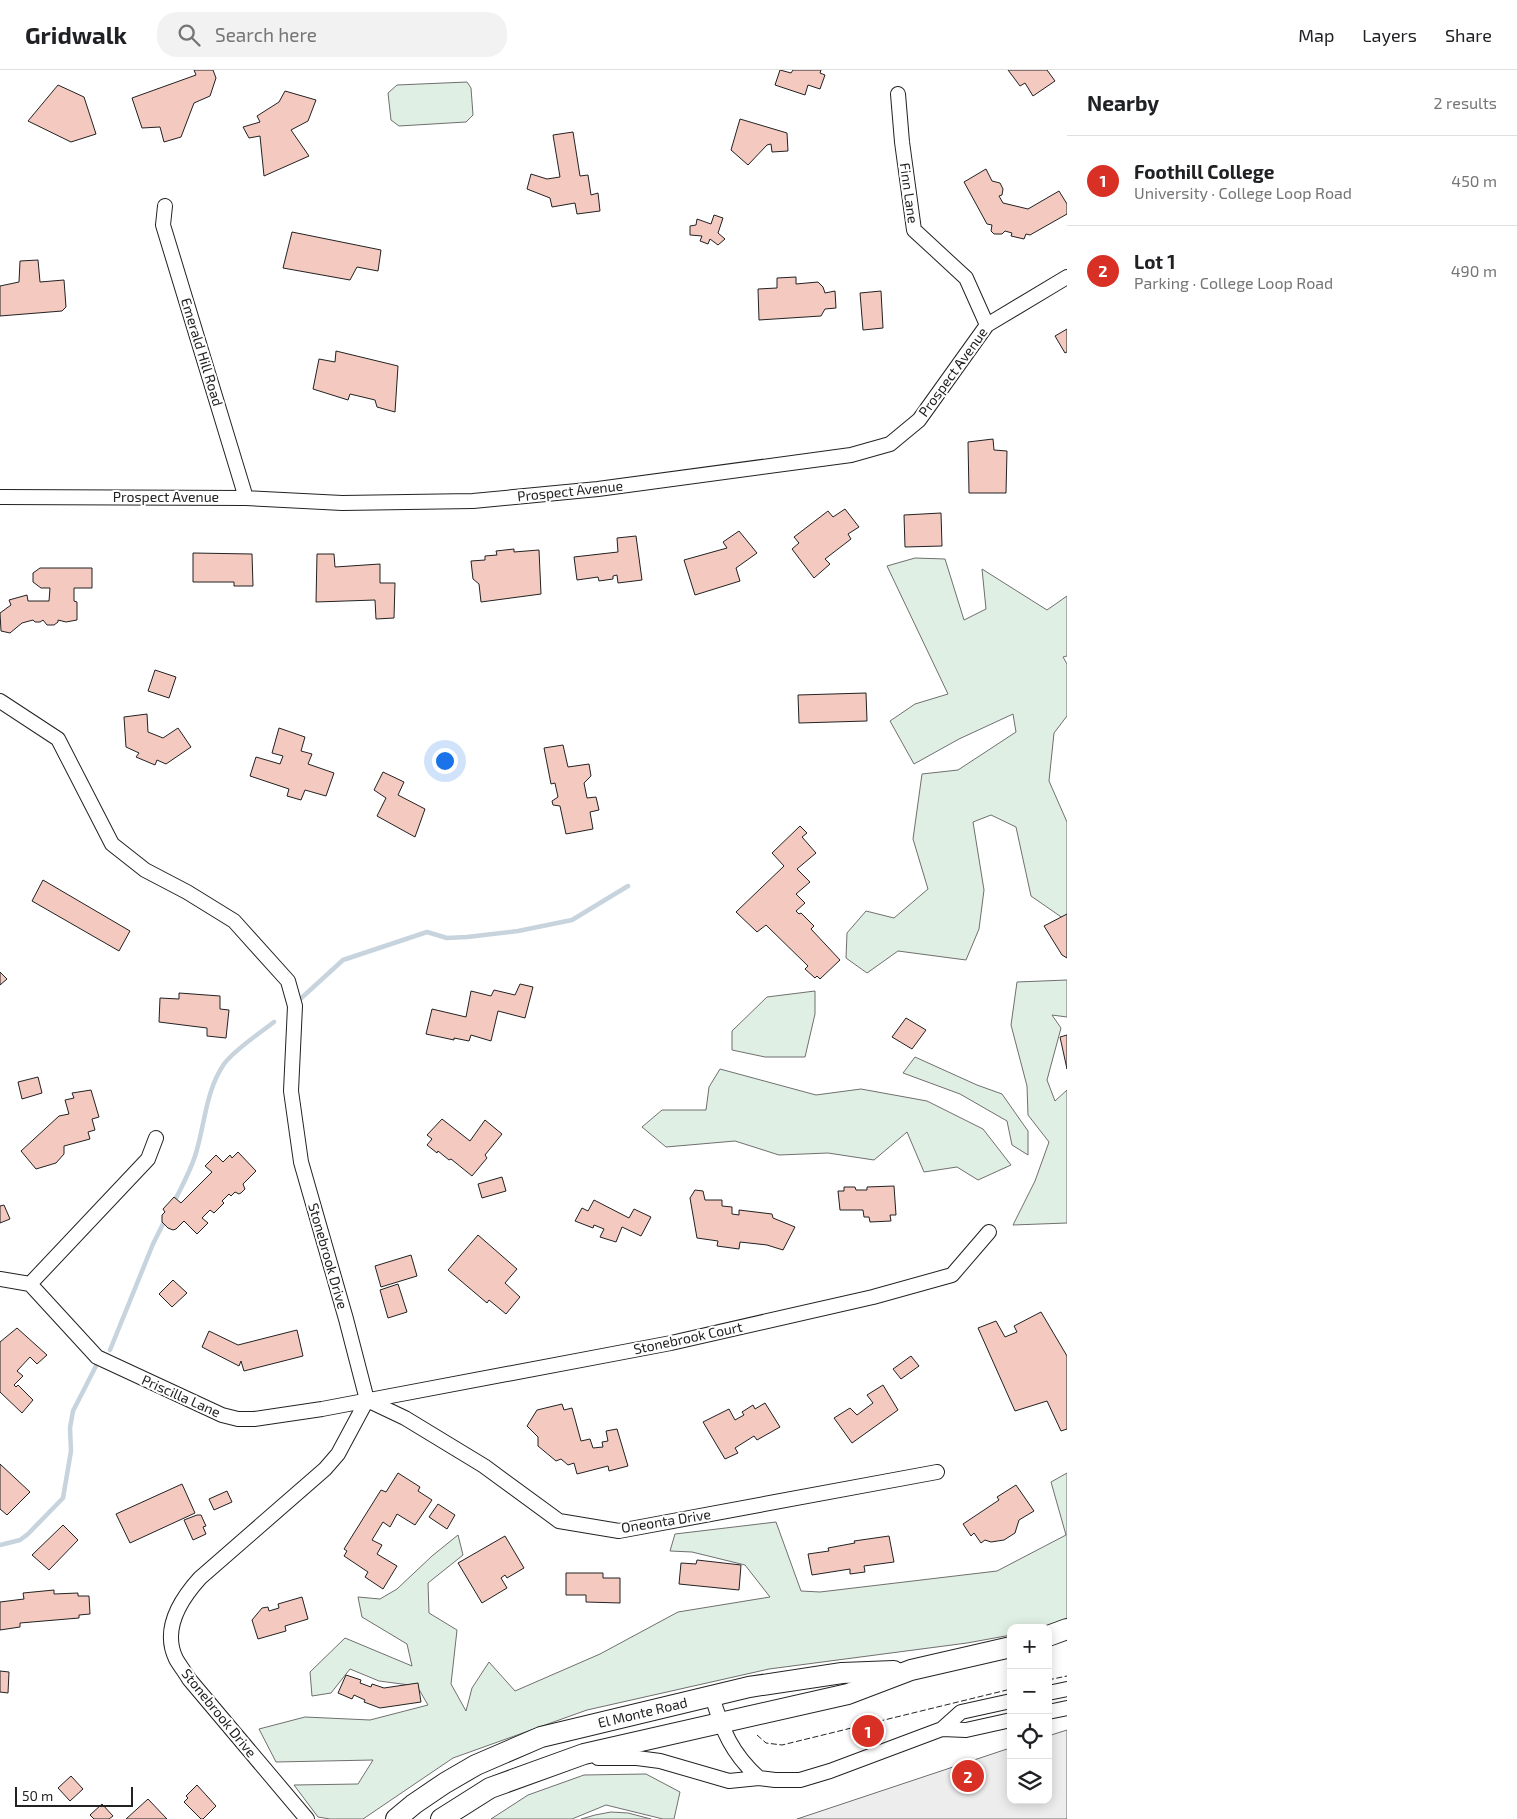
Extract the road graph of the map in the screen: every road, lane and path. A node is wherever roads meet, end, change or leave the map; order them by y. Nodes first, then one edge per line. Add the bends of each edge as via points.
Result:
1 (898, 94) dead end
2 (165, 206) dead end
3 (1067, 277) edge
4 (987, 325) junction
5 (0, 497) edge
6 (246, 498) junction
7 (0, 701) edge
8 (156, 1138) dead end
9 (989, 1232) dead end
10 (0, 1279) edge
11 (30, 1284) junction
12 (366, 1400) junction
13 (937, 1472) dead end
14 (1067, 1628) edge
15 (1052, 1634) edge
16 (1007, 1649) edge
17 (911, 1670) junction
18 (1067, 1689) edge
19 (1052, 1692) edge
20 (712, 1696) junction
21 (1007, 1703) edge
22 (1067, 1708) edge
23 (1052, 1711) edge
24 (1007, 1721) edge
25 (720, 1724) junction
26 (942, 1728) junction
27 (536, 1770) junction
28 (759, 1778) junction
29 (307, 1819) edge
30 (396, 1819) edge
31 (441, 1819) edge

1 - 4 street, Finn Lane via 914,230 966,278
2 - 6 street, Emerald Hill Road via 163,225
3 - 4 street, Prospect Avenue
4 - 6 street, Prospect Avenue via 919,420 890,444 851,455 598,489 472,501 342,503
5 - 6 street, Prospect Avenue
7 - 12 street, Stonebrook Drive via 58,739 112,844 145,870 234,921 288,981 295,1006 291,1091 300,1162
8 - 11 street via 148,1159
9 - 12 street, Stonebrook Court via 952,1275 873,1297 671,1343
10 - 11 street
11 - 12 street, Priscilla Lane via 97,1357 222,1415 254,1420
12 - 13 street, Oneonta Drive via 405,1418 484,1466 559,1521 619,1531
12 - 29 street, Stonebrook Drive via 338,1454 200,1578 178,1609 171,1633 176,1659 189,1679
14 - 15 street
16 - 17 street, El Monte Road
17 - 20 street, El Monte Road via 842,1673
17 - 25 street, El Monte Road via 848,1694
18 - 19 street
20 - 25 street
20 - 30 street, El Monte Road via 541,1737 476,1765 437,1788
21 - 26 street via 961,1712
22 - 23 street
24 - 26 street via 966,1730
25 - 27 street, El Monte Road via 619,1745
25 - 28 street via 737,1753
26 - 28 street via 800,1780
27 - 28 street via 570,1761 615,1757 660,1761 729,1781
27 - 31 street, El Monte Road via 490,1788

